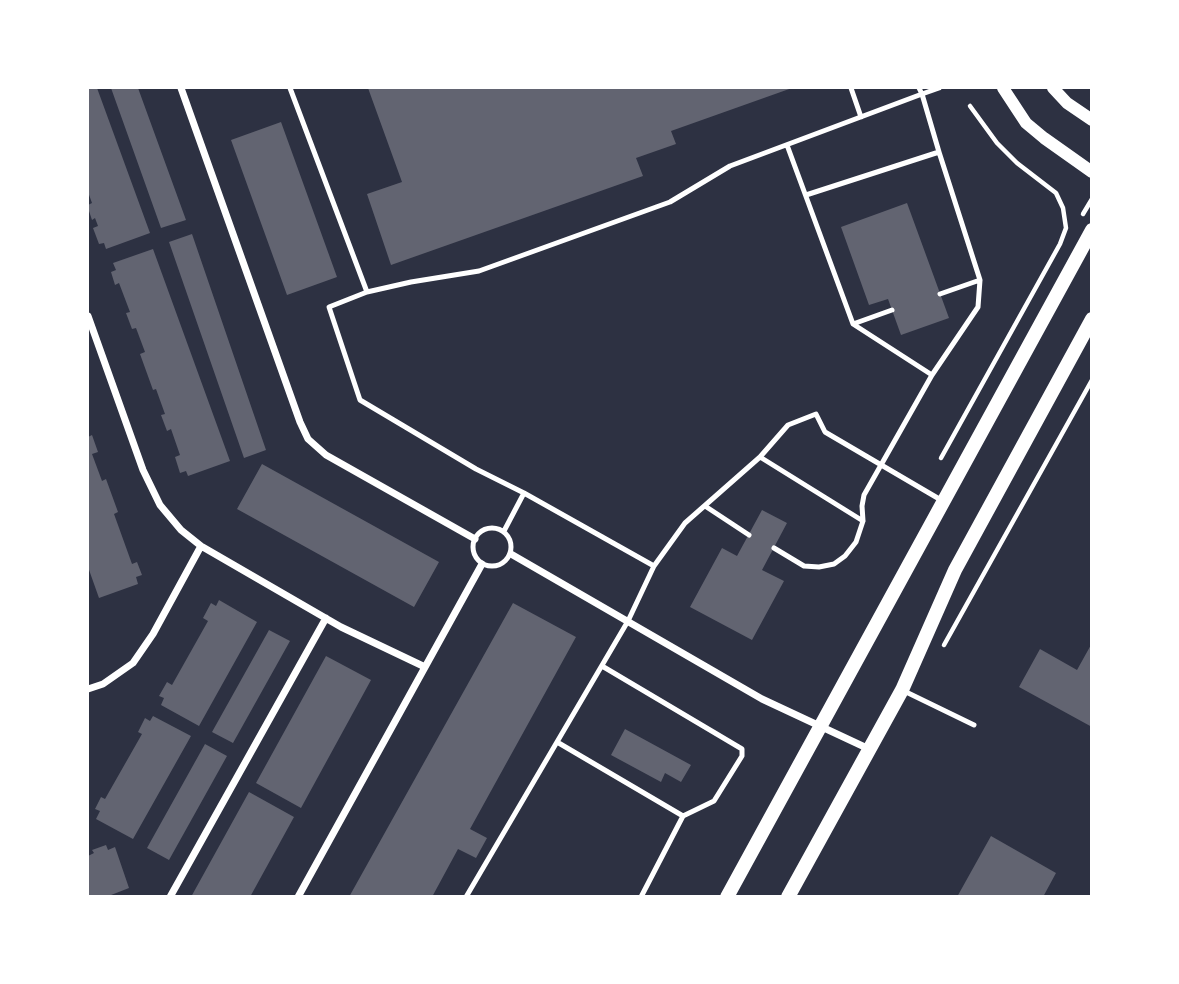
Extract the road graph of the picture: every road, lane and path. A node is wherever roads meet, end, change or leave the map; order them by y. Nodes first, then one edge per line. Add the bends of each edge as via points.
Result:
1 (181, 88) edge
2 (290, 88) edge
3 (851, 88) edge
4 (939, 88) edge
5 (1003, 88) edge
6 (1052, 88) edge
7 (920, 91) edge
8 (970, 106) dead end
9 (861, 117) junction
10 (1091, 120) edge
11 (787, 145) junction
12 (939, 152) junction
13 (1091, 172) edge
14 (1062, 189) dead end
15 (806, 195) junction
16 (1058, 196) junction
17 (1063, 211) junction
18 (1071, 215) dead end
19 (1091, 230) edge
20 (980, 280) junction
21 (367, 292) junction
22 (940, 294) dead end
23 (892, 310) dead end
24 (88, 316) edge
25 (1091, 319) edge
26 (853, 324) junction
27 (932, 375) junction
28 (760, 457) junction
29 (942, 458) dead end
30 (881, 465) junction
31 (524, 493) junction
32 (942, 501) junction
33 (705, 506) junction
34 (863, 521) junction
35 (503, 531) junction
36 (749, 535) dead end
37 (475, 539) junction
38 (201, 546) junction
39 (774, 548) dead end
40 (511, 554) junction
41 (482, 564) junction
42 (654, 566) junction
43 (326, 618) junction
44 (628, 621) junction
45 (602, 666) junction
46 (425, 667) junction
47 (88, 689) edge
48 (902, 690) junction
49 (820, 725) junction
50 (974, 725) dead end
51 (557, 742) junction
52 (870, 750) junction
53 (683, 816) junction
54 (170, 897) edge
55 (298, 897) edge
56 (466, 897) edge
57 (640, 897) edge
58 (727, 897) edge
59 (788, 897) edge

1 - 37 street via 308,439 326,455
2 - 21 lane
3 - 9 lane
4 - 7 lane
5 - 13 street via 1026,123
6 - 10 street
7 - 9 lane
7 - 12 lane
8 - 16 path via 997,143
9 - 11 lane
11 - 15 lane
11 - 21 lane via 730,166 670,202 479,271
12 - 15 lane
12 - 20 lane
14 - 16 path
15 - 26 lane
16 - 17 path
17 - 18 path
17 - 29 path via 1066,228 1060,244
19 - 32 main road
20 - 22 lane
20 - 27 lane via 978,307
21 - 31 lane via 329,307 360,400
23 - 26 lane
24 - 38 street via 160,505
25 - 48 main road via 955,570
26 - 27 lane
27 - 30 lane
28 - 30 lane via 788,425 816,414 825,432
28 - 33 lane
28 - 34 lane
30 - 32 lane
30 - 34 lane via 864,495
31 - 35 lane
31 - 42 lane
32 - 49 main road
33 - 36 lane
33 - 42 lane via 685,523
34 - 39 lane via 856,542 834,564 804,566
35 - 37 lane via 485,529
35 - 40 lane via 511,542
37 - 41 lane via 472,549
38 - 43 street
38 - 47 street via 133,663
40 - 41 lane via 502,565
40 - 44 street
41 - 46 street
42 - 44 lane
43 - 46 street
43 - 54 street
44 - 45 lane
44 - 49 street via 762,699
45 - 51 lane
45 - 53 lane via 742,748 742,756 715,801
46 - 55 street
48 - 50 lane
48 - 52 main road
49 - 52 street
49 - 58 main road
51 - 53 lane
51 - 56 lane
52 - 59 main road
53 - 57 lane

